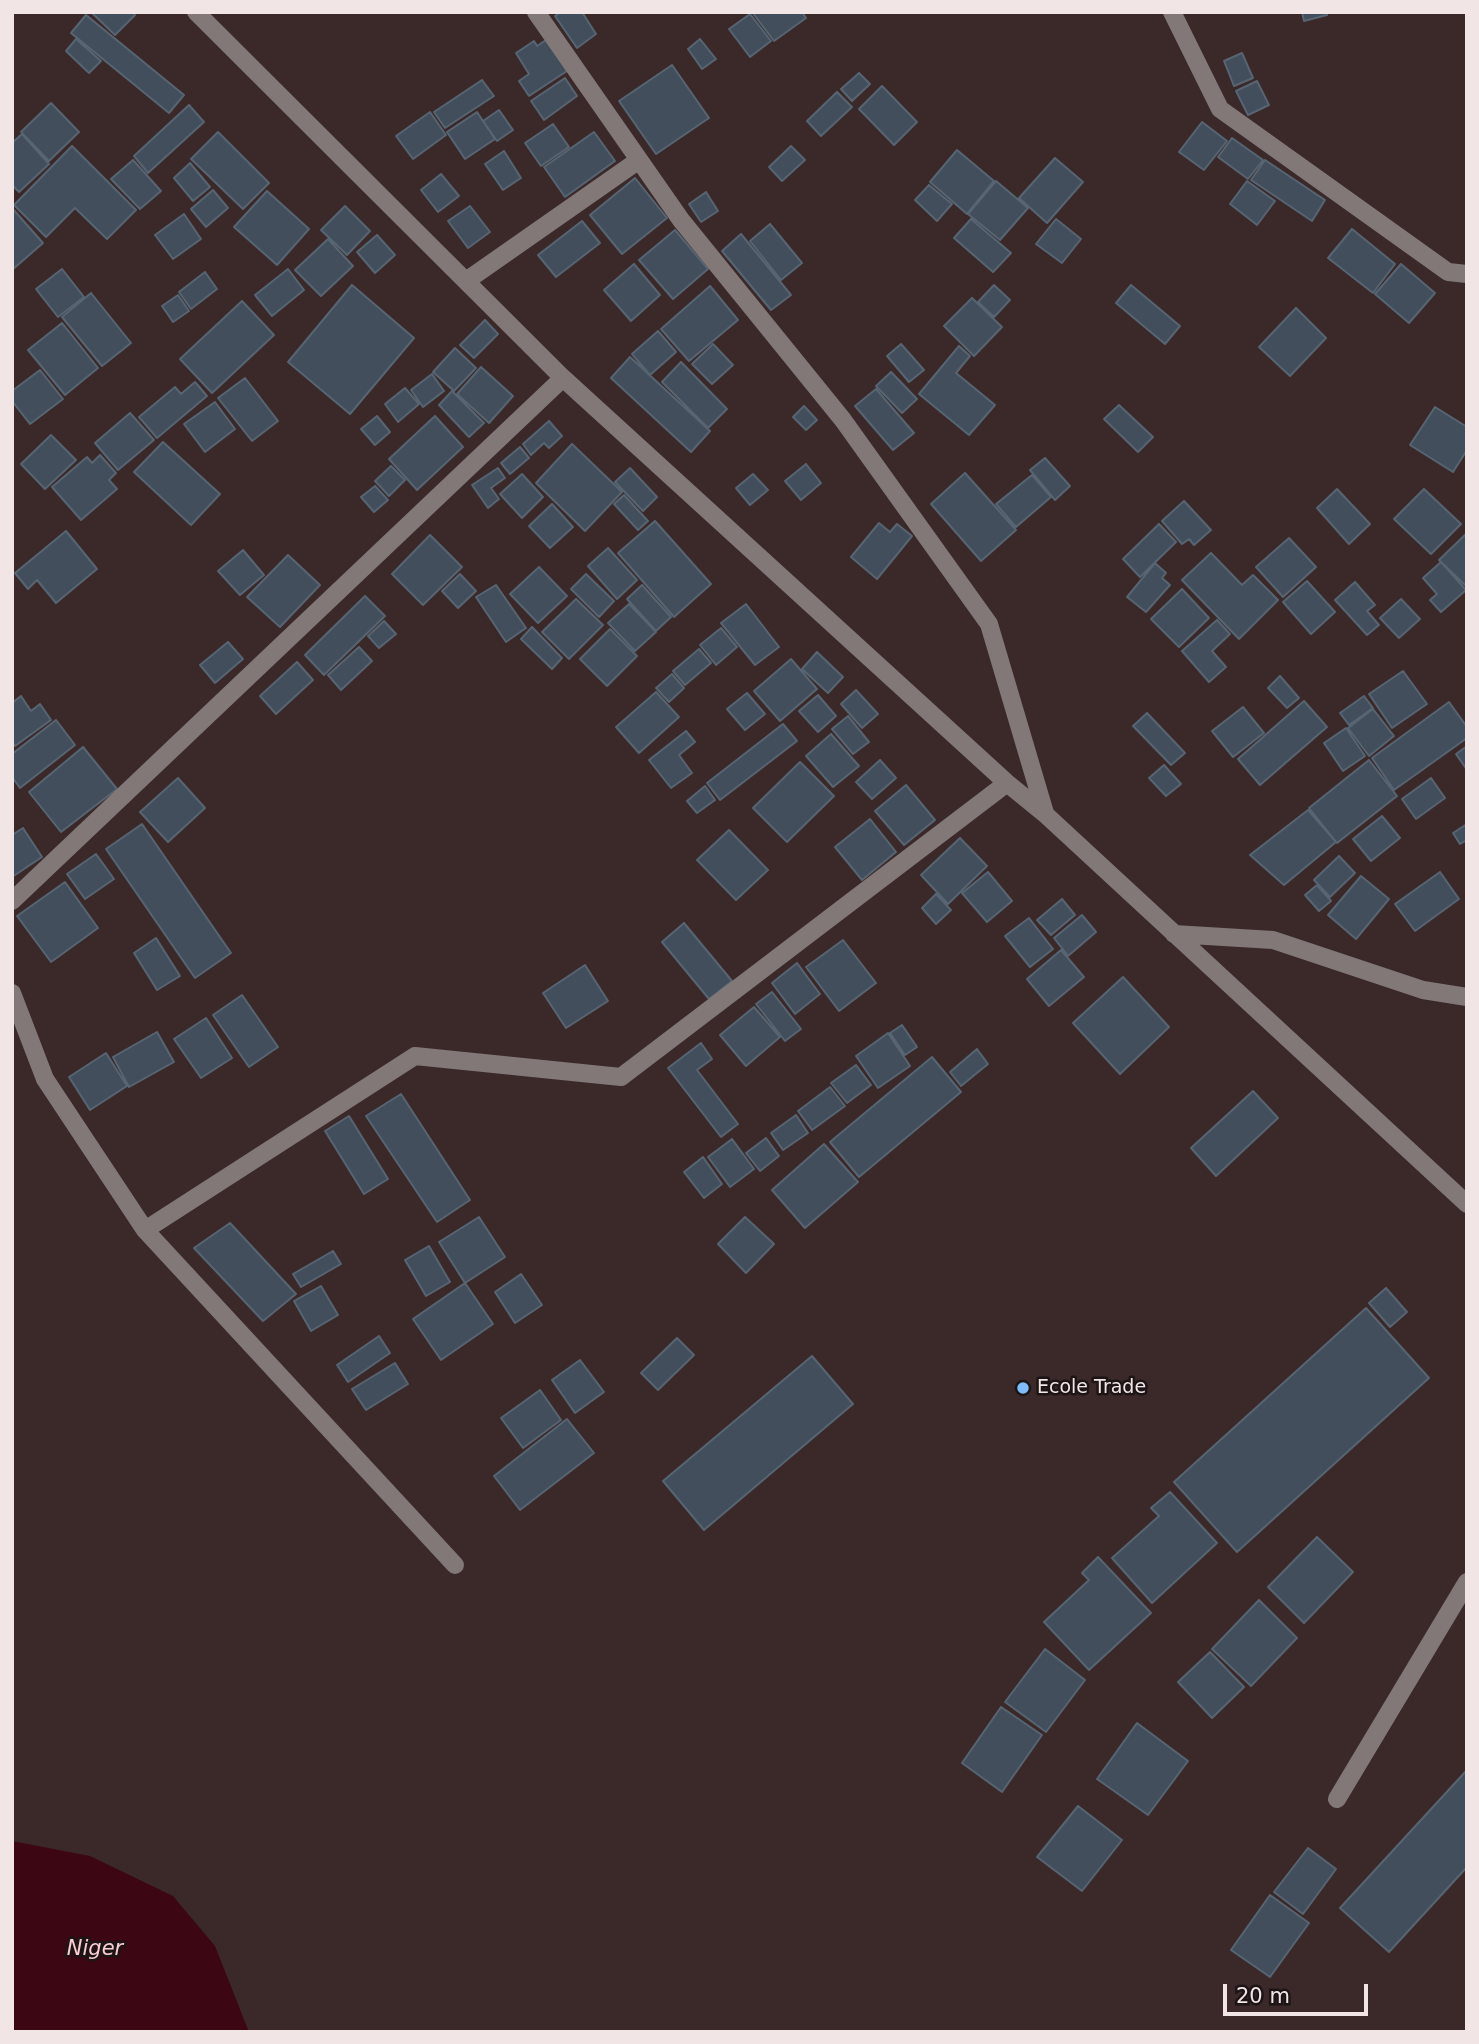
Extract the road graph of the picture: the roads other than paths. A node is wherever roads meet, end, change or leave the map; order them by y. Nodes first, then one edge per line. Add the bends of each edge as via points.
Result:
1 (196, 12) edge
2 (536, 12) edge
3 (1172, 12) edge
4 (639, 160) junction
5 (1467, 274) edge
6 (466, 281) junction
7 (563, 378) junction
8 (1007, 782) junction
9 (1045, 814) junction
10 (12, 901) edge
11 (1174, 934) junction
12 (12, 993) edge
13 (1467, 997) edge
14 (1467, 1204) edge
15 (145, 1230) junction
16 (455, 1565) dead end
17 (1467, 1582) edge
18 (1336, 1799) dead end

1 - 6 street
2 - 4 street
3 - 5 street via 1220,109 1448,272
4 - 6 street
4 - 9 street via 681,220 843,420 989,624
6 - 7 street
7 - 8 street
7 - 10 street
8 - 9 street
8 - 15 street via 621,1077 415,1056
9 - 11 street
11 - 13 street via 1273,940 1423,990
11 - 14 street
12 - 15 street via 45,1079
15 - 16 street
17 - 18 street

